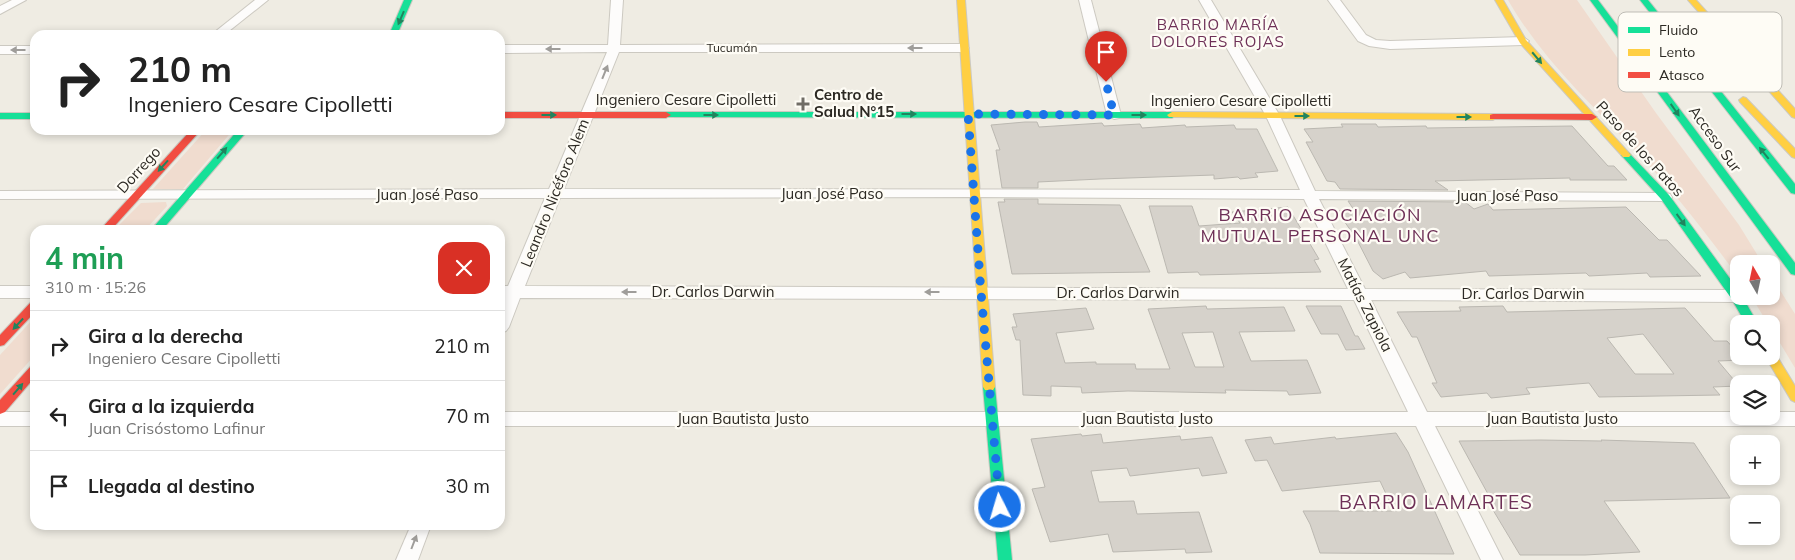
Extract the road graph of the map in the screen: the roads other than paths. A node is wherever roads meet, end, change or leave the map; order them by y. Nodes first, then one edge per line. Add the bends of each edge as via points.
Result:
1 (20, 0) edge
2 (262, 0) edge
3 (408, 0) edge
4 (617, 0) edge
5 (961, 0) edge
6 (1085, 0) edge
7 (1205, 0) edge
8 (1334, 0) edge
9 (1499, 0) edge
10 (1594, 0) edge
11 (1644, 0) edge
12 (1653, 0) edge
13 (1692, 0) edge
14 (0, 11) edge
15 (1653, 12) edge
16 (1664, 12) edge
17 (1703, 12) edge
18 (223, 30) edge
19 (395, 30) edge
20 (1618, 33) edge
21 (1523, 41) junction
22 (964, 48) junction
23 (505, 49) edge
24 (614, 49) junction
25 (0, 50) edge
26 (30, 50) edge
27 (1661, 92) edge
28 (1717, 92) edge
29 (1774, 92) edge
30 (1738, 93) dead end
31 (968, 114) junction
32 (505, 115) edge
33 (587, 115) junction
34 (1114, 115) junction
35 (1795, 115) edge
36 (0, 116) edge
37 (30, 116) edge
38 (1273, 116) junction
39 (1592, 117) junction
40 (192, 135) edge
41 (238, 135) edge
42 (1795, 155) edge
43 (1795, 191) edge
44 (973, 193) junction
45 (554, 194) junction
46 (1309, 194) junction
47 (0, 195) edge
48 (186, 195) junction
49 (137, 196) junction
50 (1665, 197) junction
51 (110, 225) edge
52 (160, 225) edge
53 (1779, 249) junction
54 (1795, 272) edge
55 (1795, 280) edge
56 (1730, 288) edge
57 (0, 292) edge
58 (30, 292) edge
59 (507, 292) edge
60 (981, 292) junction
61 (1359, 293) junction
62 (1730, 296) edge
63 (30, 310) edge
64 (0, 342) edge
65 (1776, 365) edge
66 (30, 375) edge
67 (1795, 397) edge
68 (0, 409) edge
69 (0, 419) edge
70 (30, 419) edge
71 (505, 419) edge
72 (993, 419) junction
73 (1422, 419) junction
74 (1795, 419) edge
75 (418, 530) edge
76 (407, 560) edge
77 (1005, 560) edge
78 (1492, 560) edge

1 - 14 street
2 - 18 street
3 -> 19 main road
4 - 24 street, Leandro Nicéforo Alem
5 - 22 main road
6 - 34 street
7 - 38 street, Matías Zapiola
8 - 21 street via 1362,38 1373,43
9 - 21 main road, Paso de los Patos
10 -> 20 main road, Acceso Sur
15 -> 11 main road, Acceso Sur
12 - 16 main road
13 - 17 main road
21 -> 39 main road, Paso de los Patos
22 -> 24 street, Tucumán
22 - 31 main road
24 -> 23 street, Tucumán
33 -> 24 street, Leandro Nicéforo Alem
26 -> 25 street
27 -> 53 main road, Acceso Sur
43 -> 28 main road, Acceso Sur
29 - 35 main road
30 - 42 main road
33 -> 31 main road, Ingeniero Cesare Cipolletti
31 - 34 main road, Ingeniero Cesare Cipolletti
31 - 44 main road
32 -> 33 main road, Ingeniero Cesare Cipolletti
33 - 45 street, Leandro Nicéforo Alem
34 -> 38 main road, Ingeniero Cesare Cipolletti
36 - 37 main road
38 -> 39 main road, Ingeniero Cesare Cipolletti
38 - 46 street, Matías Zapiola
39 - 50 main road, Paso de los Patos
40 -> 49 main road, Dorrego
48 -> 41 main road
44 - 45 street, Juan José Paso
44 - 46 street, Juan José Paso
44 - 60 main road
45 - 48 street, Juan José Paso
45 - 59 street, Leandro Nicéforo Alem
46 - 50 street, Juan José Paso
46 - 61 street, Matías Zapiola
47 - 49 street, Juan José Paso
48 - 49 street, Juan José Paso
48 - 52 main road
49 - 51 main road, Dorrego
50 -> 56 main road, Paso de los Patos
53 - 54 main road, Acceso Sur
53 - 55 main road
57 - 58 street
60 -> 59 street, Dr. Carlos Darwin
60 - 61 street, Dr. Carlos Darwin
60 - 72 main road
61 - 62 street, Dr. Carlos Darwin
61 - 73 street, Matías Zapiola
63 -> 64 main road
65 - 67 main road
68 -> 66 main road
69 - 70 street
71 - 72 street, Juan Bautista Justo
72 - 73 street, Juan Bautista Justo
72 - 77 main road
73 - 74 street, Juan Bautista Justo
73 - 78 street, Matías Zapiola
76 -> 75 street

